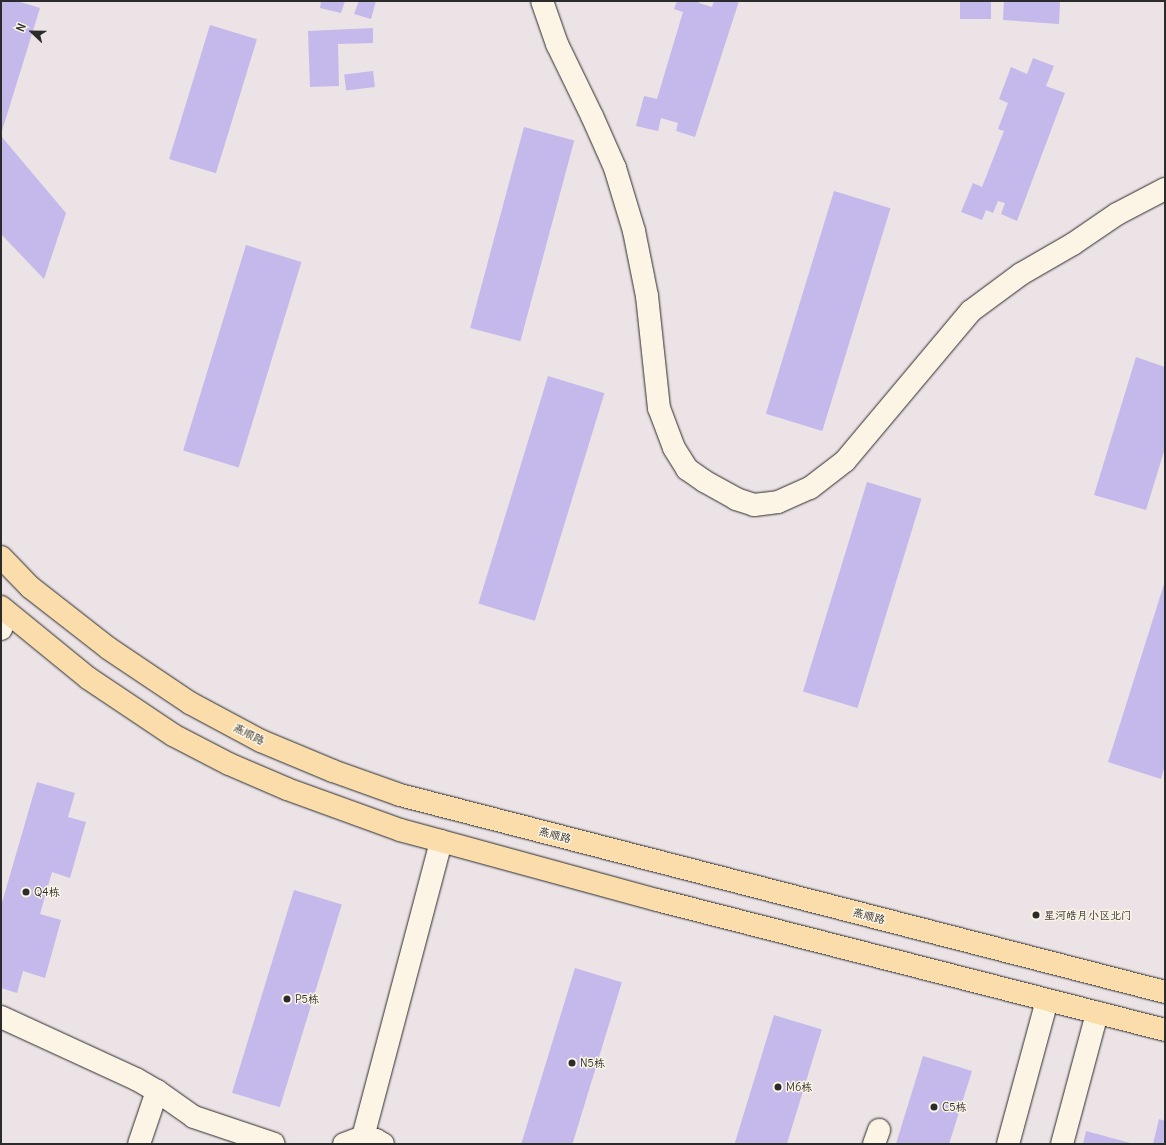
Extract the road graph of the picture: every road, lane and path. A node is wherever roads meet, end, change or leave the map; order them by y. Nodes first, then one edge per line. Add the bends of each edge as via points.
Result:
1 (542, 1) edge
2 (1165, 189) edge
3 (1, 557) edge
4 (3, 617) edge
5 (448, 843) junction
6 (1165, 992) edge
7 (1047, 1000) junction
8 (1097, 1013) junction
9 (1, 1017) edge
10 (1165, 1030) edge
11 (157, 1091) junction
12 (366, 1141) edge
13 (139, 1144) edge
14 (274, 1144) edge
15 (1008, 1144) edge
16 (1062, 1144) edge

1 - 2 lane via 557,44 615,168 634,231 647,296 659,408 674,448 687,469 736,499 754,505 778,502 810,488 846,461 971,311 1021,274 1117,214
3 - 6 main road, 燕顺路 via 30,587 108,648 190,703 261,741 333,771 400,795
4 - 5 main road via 88,678 173,734 229,764 287,789 400,830
5 - 7 main road via 665,902
5 - 12 lane
7 - 8 main road
7 - 15 lane
8 - 10 main road
8 - 16 lane
9 - 11 lane
11 - 13 lane
11 - 14 lane via 194,1117

